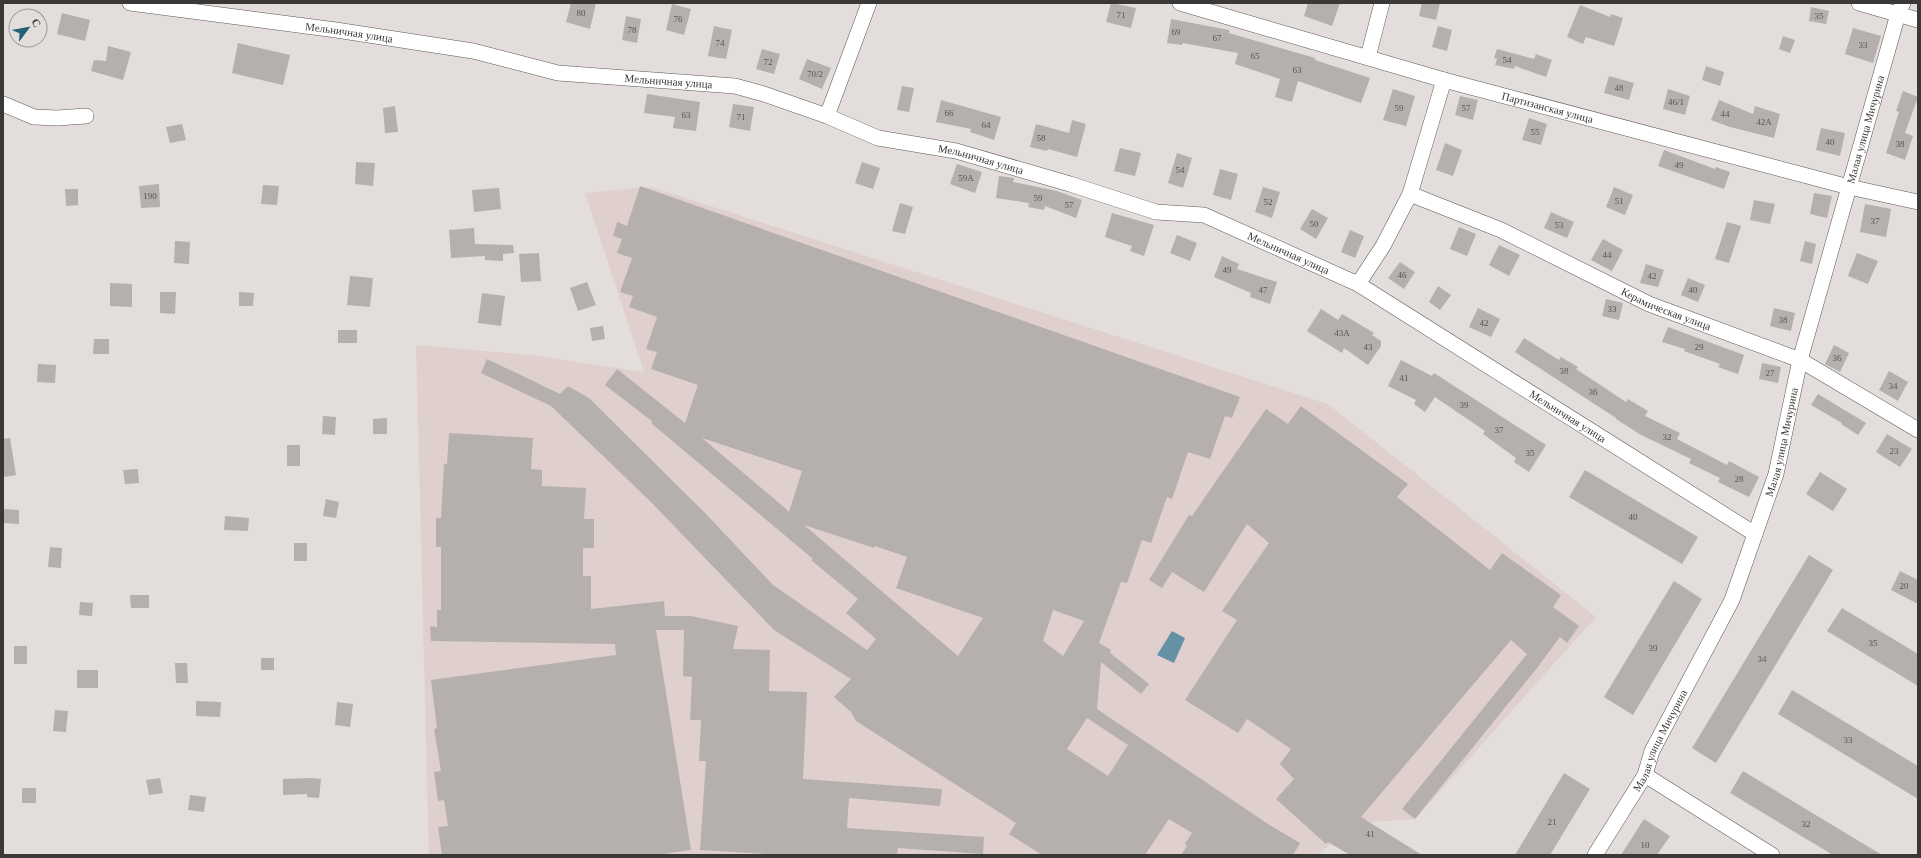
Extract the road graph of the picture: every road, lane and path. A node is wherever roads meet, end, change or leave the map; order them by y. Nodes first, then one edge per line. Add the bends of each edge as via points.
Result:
1 (130, 3) edge
2 (869, 3) edge
3 (1180, 3) edge
4 (1382, 3) edge
5 (1859, 3) edge
6 (1900, 8) edge
7 (1918, 20) edge
8 (1368, 57) junction
9 (1444, 80) junction
10 (3, 104) edge
11 (86, 116) dead end
12 (827, 116) junction
13 (1849, 187) junction
14 (1410, 194) junction
15 (1918, 202) edge
16 (1358, 284) junction
17 (1800, 360) junction
18 (1918, 430) edge
19 (1755, 534) junction
20 (1645, 775) junction
21 (1595, 855) edge
22 (1772, 855) edge

1 - 12 street, Мельничная улица via 473,51 558,73 735,86
2 - 12 street
3 - 8 street, Партизанская улица
4 - 8 street
5 - 6 street
6 - 7 street
6 - 13 street, Малая улица Мичурина
8 - 9 street, Партизанская улица
9 - 13 street, Партизанская улица
9 - 14 street
10 - 11 street via 34,116
12 - 16 street, Мельничная улица via 878,138 956,151 1156,212 1204,215
13 - 15 street, Партизанская улица
13 - 17 street, Малая улица Мичурина
14 - 16 street via 1383,246
14 - 17 street, Керамическая улица via 1501,230 1649,304
16 - 19 street, Мельничная улица
17 - 18 street, Керамическая улица
17 - 19 street, Малая улица Мичурина via 1776,474
19 - 20 street, Малая улица Мичурина via 1732,600 1652,751
20 - 21 street, Малая улица Мичурина
20 - 22 street

